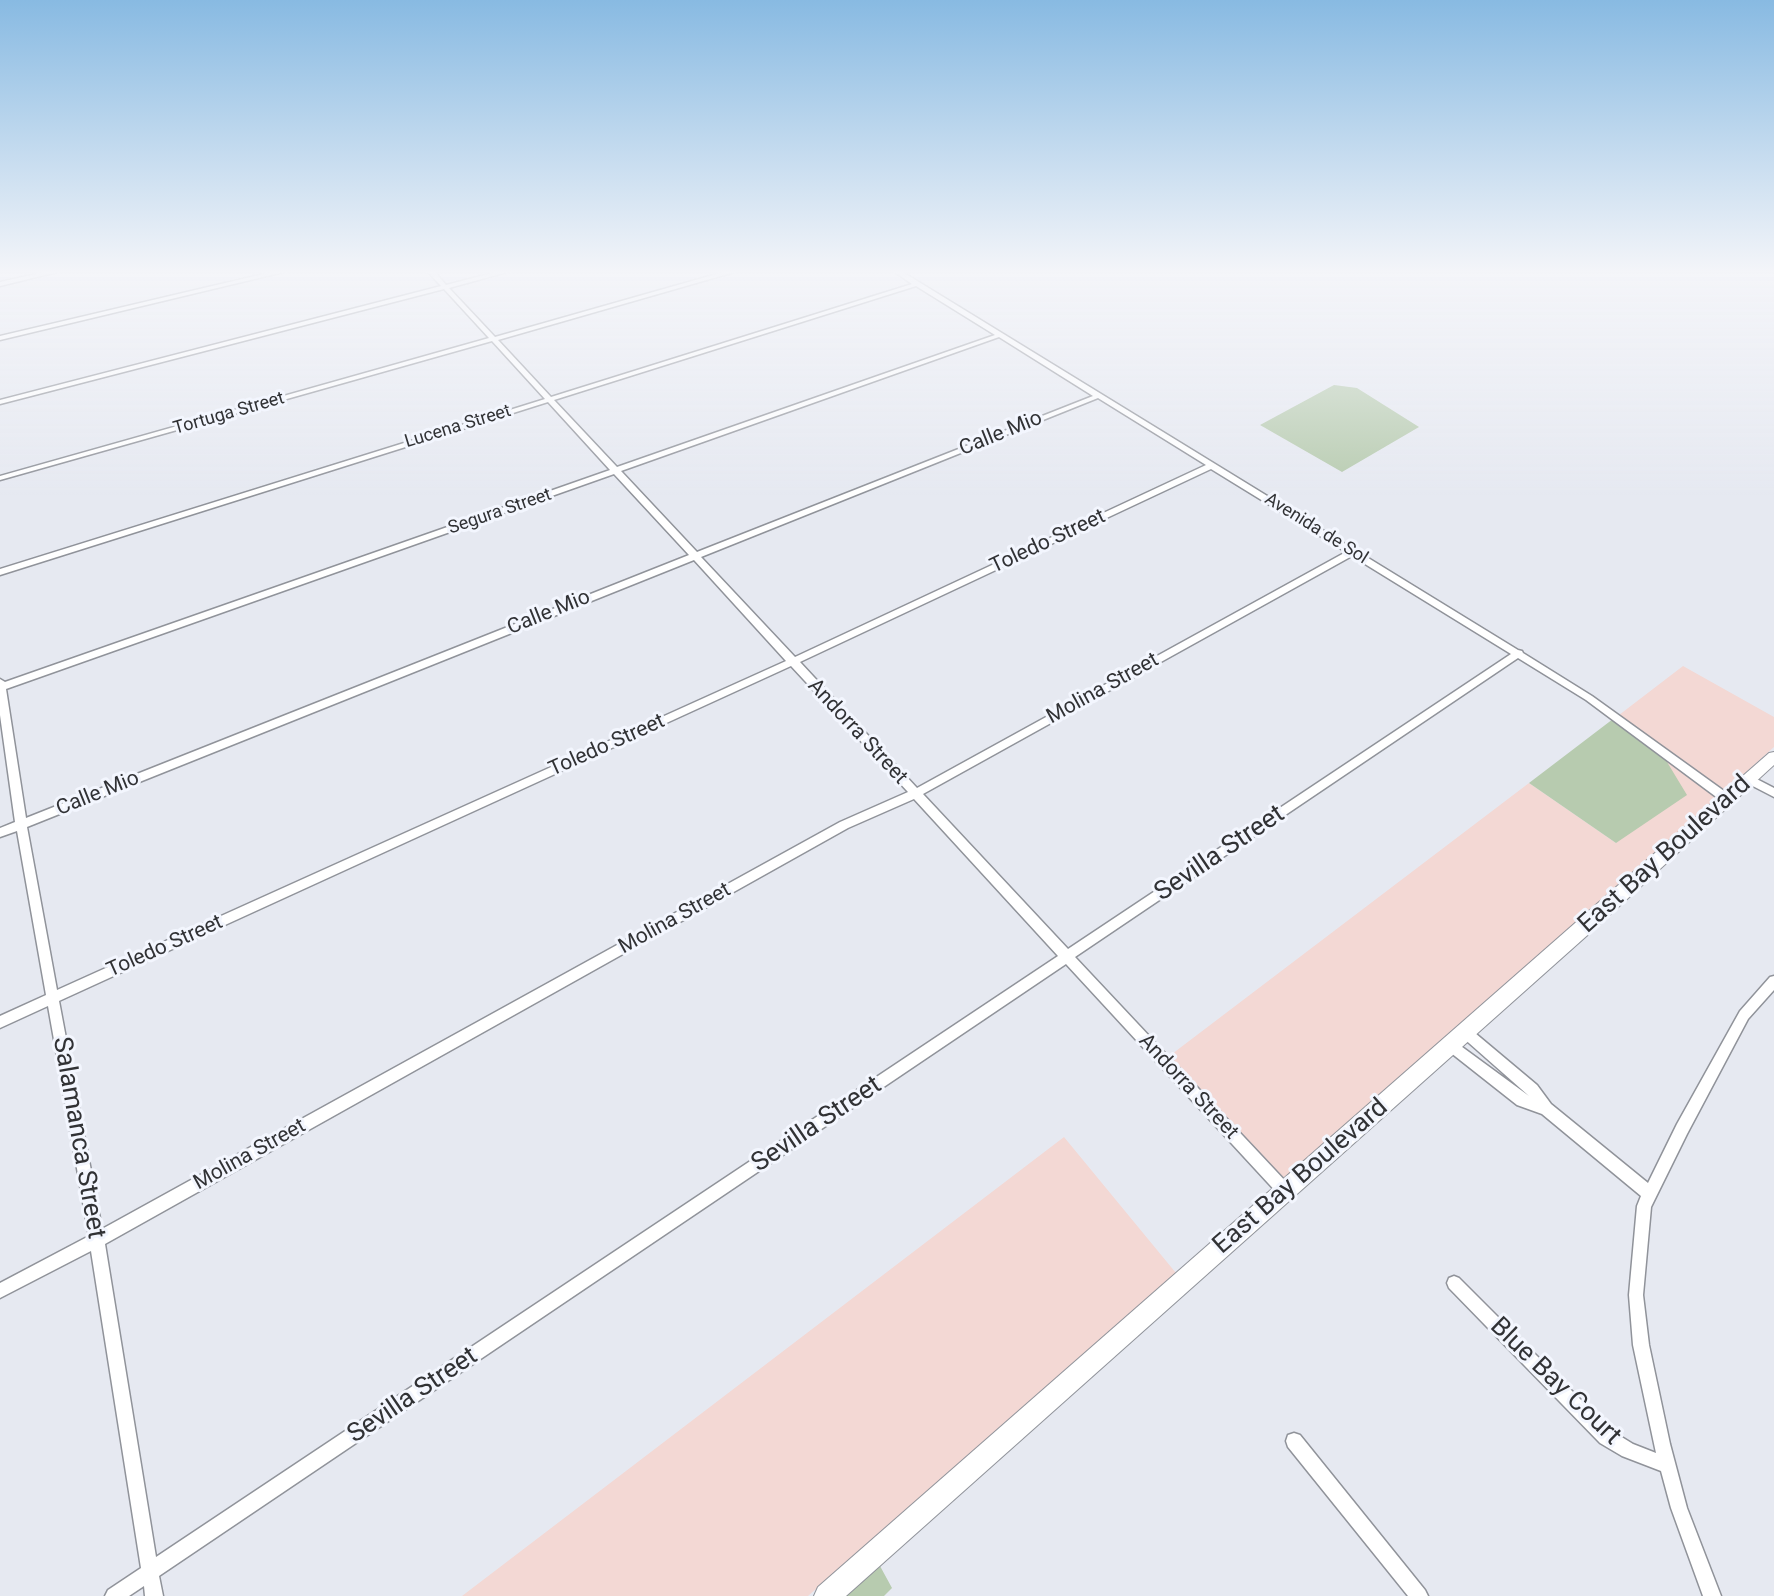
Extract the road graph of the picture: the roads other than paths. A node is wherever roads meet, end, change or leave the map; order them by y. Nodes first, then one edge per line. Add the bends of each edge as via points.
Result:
1 (221, 345) edge
2 (472, 345) edge
3 (497, 345) edge
4 (719, 345) edge
5 (971, 345) edge
6 (1017, 345) edge
7 (1098, 396) junction
8 (548, 399) junction
9 (0, 402) edge
10 (1213, 465) junction
11 (615, 472) junction
12 (0, 478) edge
13 (1353, 552) junction
14 (694, 555) junction
15 (0, 572) edge
16 (1519, 653) junction
17 (792, 662) junction
18 (0, 684) edge
19 (1774, 757) edge
20 (1749, 779) junction
21 (1774, 793) edge
22 (914, 794) junction
23 (1727, 799) junction
24 (21, 824) junction
25 (0, 833) edge
26 (1067, 958) junction
27 (1774, 981) edge
28 (52, 998) junction
29 (0, 1022) edge
30 (1457, 1039) junction
31 (1546, 1109) junction
32 (1285, 1191) junction
33 (1650, 1194) junction
34 (97, 1240) junction
35 (1454, 1283) dead end
36 (0, 1291) edge
37 (1294, 1441) dead end
38 (1667, 1465) junction
39 (150, 1572) junction
40 (114, 1596) edge
41 (154, 1596) edge
42 (827, 1596) edge
43 (1419, 1596) edge
44 (1712, 1596) edge

1 - 9 street
2 - 12 street, Tortuga Street
3 - 8 street, Andorra Street
4 - 8 street, Lucena Street
5 - 11 street, Segura Street
6 - 7 street, Avenida de Sol
7 - 10 street, Avenida de Sol
7 - 14 street, Calle Mio
8 - 11 street, Andorra Street
8 - 15 street, Lucena Street
10 - 13 street, Avenida de Sol
10 - 17 street, Toledo Street
11 - 14 street, Andorra Street
11 - 18 street, Segura Street
13 - 16 street, Avenida de Sol
13 - 22 street, Molina Street
14 - 17 street, Andorra Street
14 - 24 street, Calle Mio
16 - 23 street, Avenida de Sol via 1589,698
16 - 26 street, Sevilla Street
17 - 22 street, Andorra Street
17 - 28 street, Toledo Street
18 - 24 street, Salamanca Street
19 - 20 main road, East Bay Boulevard
20 - 21 street
20 - 23 main road, East Bay Boulevard
22 - 26 street, Andorra Street
22 - 34 street, Molina Street via 844,825
23 - 30 main road, East Bay Boulevard
24 - 25 street, Calle Mio
24 - 28 street, Salamanca Street
26 - 32 street, Andorra Street
26 - 39 street, Sevilla Street
27 - 33 street via 1744,1015
28 - 29 street, Toledo Street
28 - 34 street, Salamanca Street
30 - 31 street via 1532,1089
30 - 31 street via 1522,1100
30 - 32 main road, East Bay Boulevard
31 - 33 street
32 - 42 main road, East Bay Boulevard
33 - 38 street via 1644,1206 1636,1295 1641,1345
34 - 36 street, Molina Street
34 - 39 street, Salamanca Street
35 - 38 street, Blue Bay Court via 1606,1437
37 - 43 street
38 - 44 street
39 - 40 street, Sevilla Street
39 - 41 street, Salamanca Street

